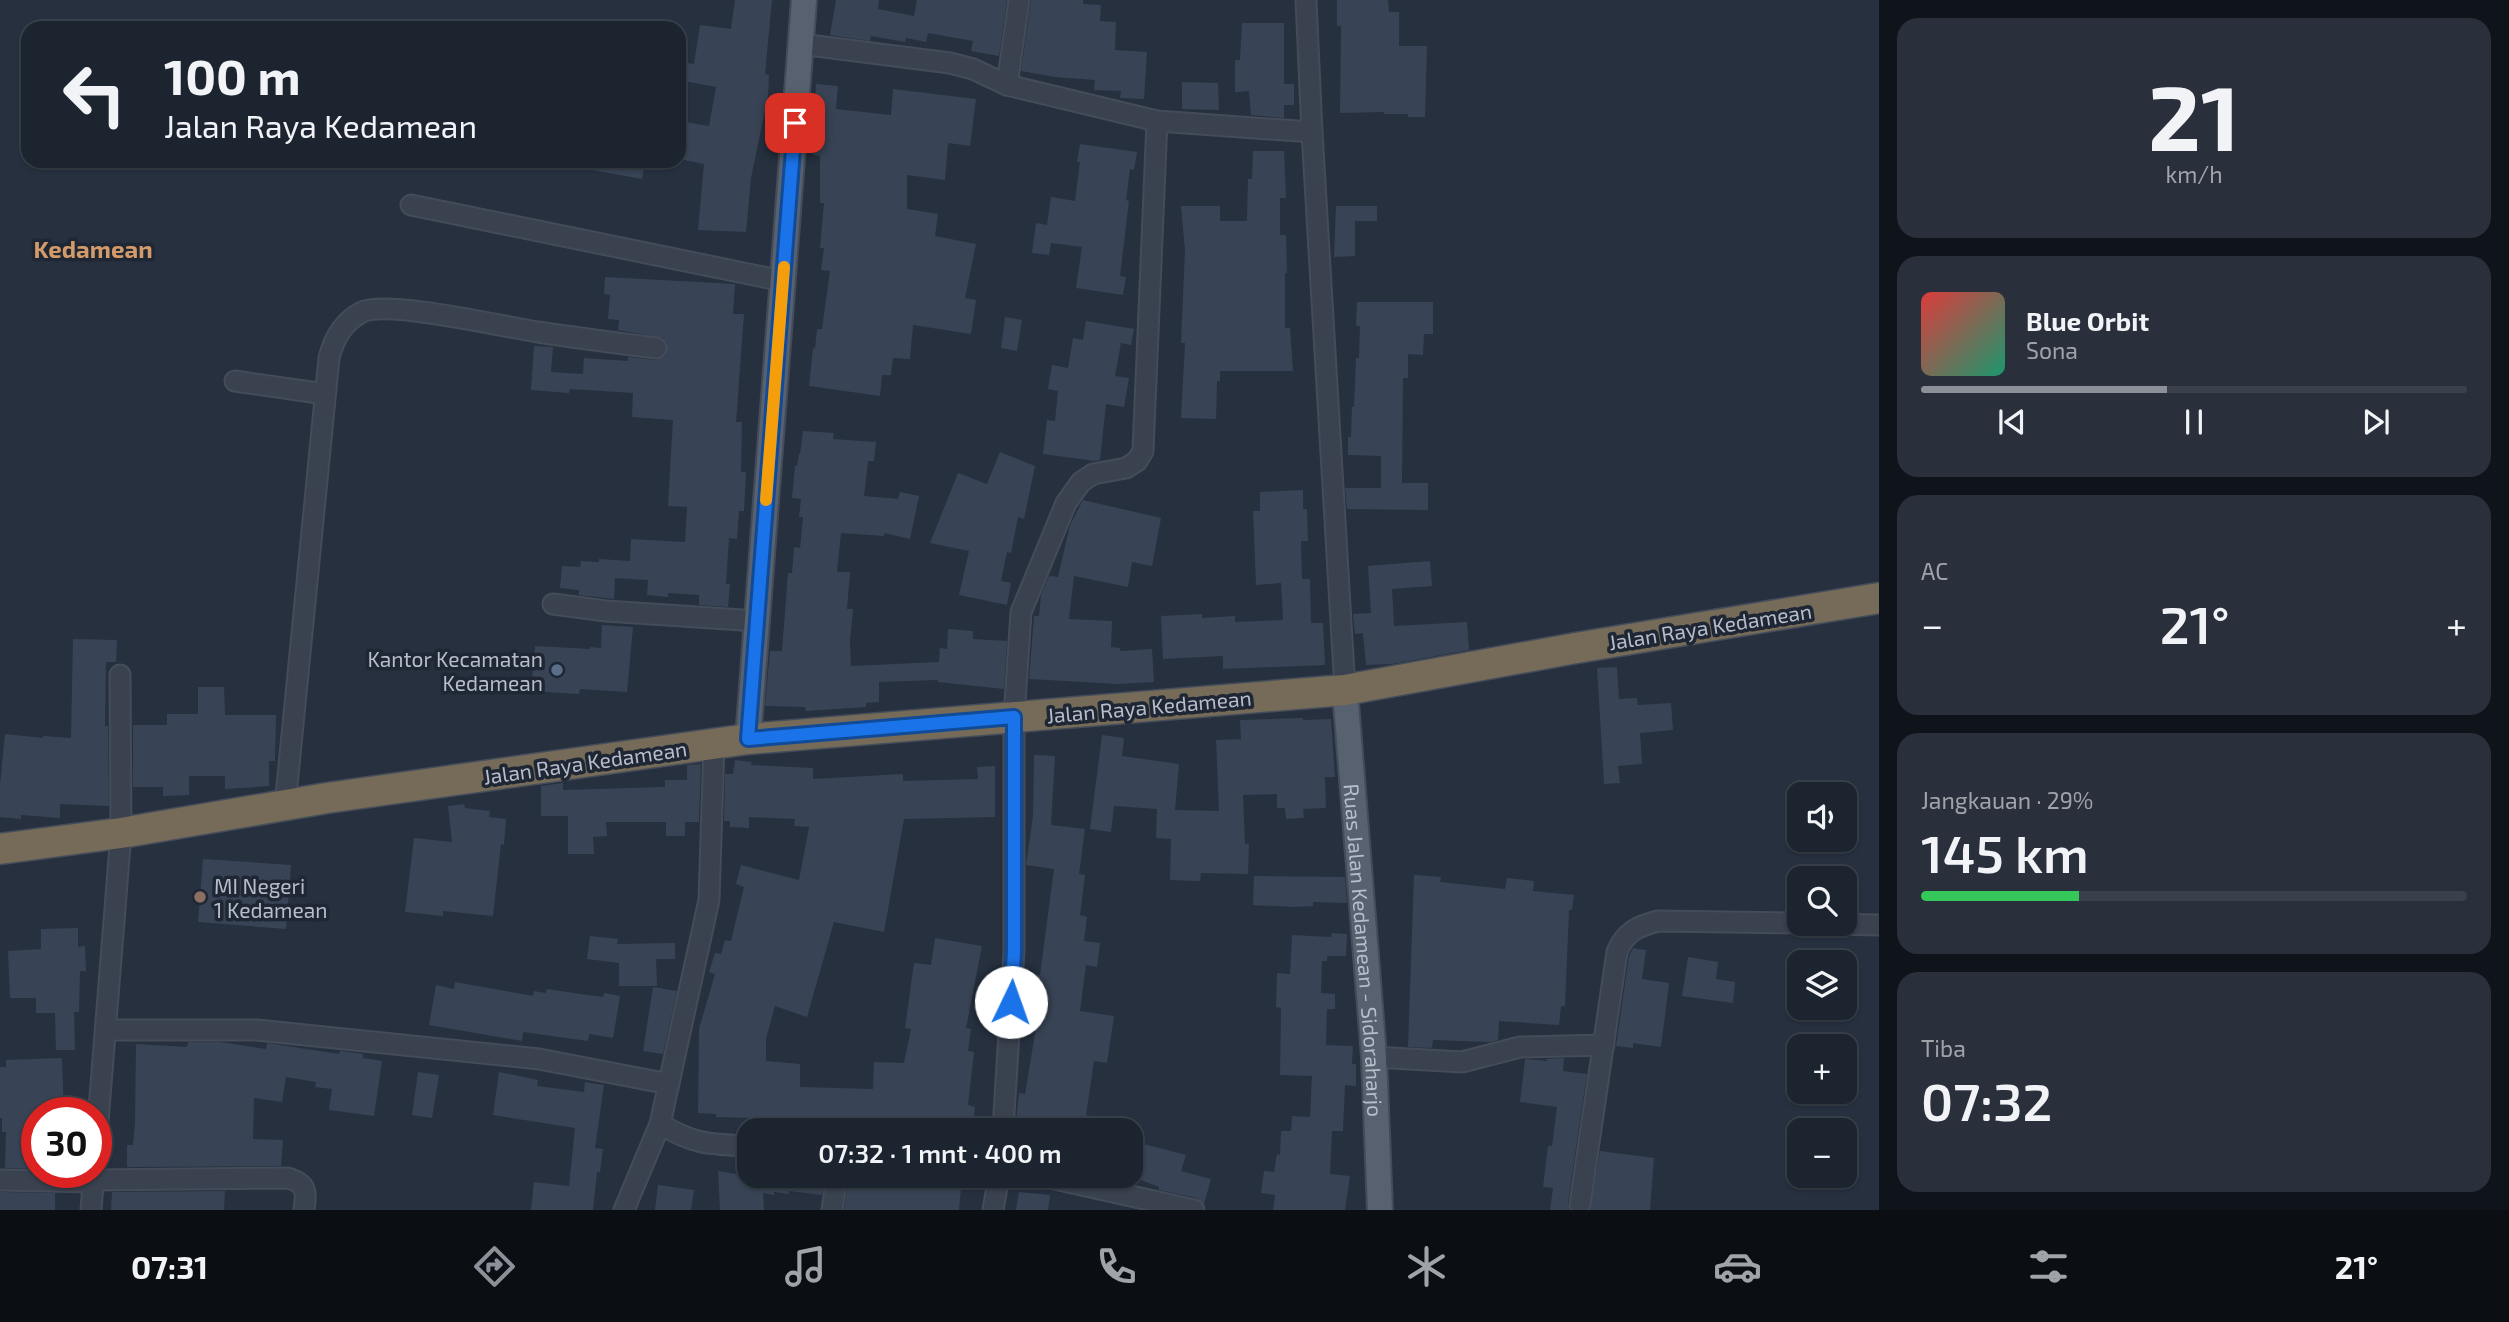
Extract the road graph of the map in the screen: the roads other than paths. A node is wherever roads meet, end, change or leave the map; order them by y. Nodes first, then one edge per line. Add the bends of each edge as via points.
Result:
1 (804, 0) edge
2 (1019, 0) edge
3 (1306, 0) edge
4 (800, 44) junction
5 (1007, 85) junction
6 (1157, 121) junction
7 (1312, 132) junction
8 (411, 205) dead end
9 (783, 281) junction
10 (656, 348) dead end
11 (235, 381) dead end
12 (325, 394) junction
13 (1879, 598) edge
14 (553, 604) dead end
15 (757, 621) junction
16 (120, 675) dead end
17 (1345, 690) junction
18 (1014, 717) junction
19 (748, 739) junction
20 (714, 744) junction
21 (285, 806) junction
22 (121, 833) junction
23 (0, 849) edge
24 (1787, 923) edge
25 (1857, 925) edge
26 (1879, 925) edge
27 (106, 1030) junction
28 (1604, 1045) junction
29 (1374, 1057) junction
30 (668, 1084) junction
31 (100, 1097) edge
32 (1004, 1118) edge
33 (660, 1124) junction
34 (737, 1145) edge
35 (112, 1178) edge
36 (0, 1180) edge
37 (21, 1180) edge
38 (93, 1188) edge
39 (835, 1188) edge
40 (997, 1188) edge
41 (1095, 1188) edge
42 (1580, 1204) dead end
43 (91, 1210) edge
44 (304, 1210) edge
45 (624, 1210) edge
46 (832, 1210) edge
47 (993, 1210) edge
48 (1194, 1210) edge
49 (1380, 1210) edge

1 - 4 main road
2 - 5 street
3 - 7 street
4 - 5 street via 950,62
4 - 9 main road
5 - 6 street
6 - 7 street
6 - 18 street via 1143,452 1126,468 1093,474 1066,503 1021,612
7 - 17 street
8 - 9 street
9 - 15 main road
10 - 12 street via 474,319 364,311 337,335
11 - 12 street
12 - 21 street
13 - 17 highway, Jalan Raya Kedamean
14 - 15 street
15 - 19 main road
16 - 22 street
17 - 18 highway, Jalan Raya Kedamean
17 - 29 main road, Ruas Jalan Kedamean - Sidoraharjo
18 - 19 highway, Jalan Raya Kedamean
18 - 32 street via 1014,951
19 - 20 highway, Jalan Raya Kedamean
20 - 21 highway, Jalan Raya Kedamean
20 - 30 street via 709,900
21 - 22 highway, Jalan Raya Kedamean
22 - 23 highway, Jalan Raya Kedamean
22 - 27 street
24 - 28 street via 1658,921 1640,925 1622,940 1617,952
25 - 26 street
27 - 30 street via 270,1032 539,1059
27 - 31 street
28 - 29 street via 1520,1047 1462,1062
28 - 42 street
29 - 49 main road, Ruas Jalan Kedamean - Sidoraharjo
30 - 33 street
33 - 34 street via 692,1141
33 - 45 street
35 - 44 street via 288,1178 303,1186
36 - 37 street
38 - 43 street
39 - 46 street
40 - 47 street
41 - 48 street

